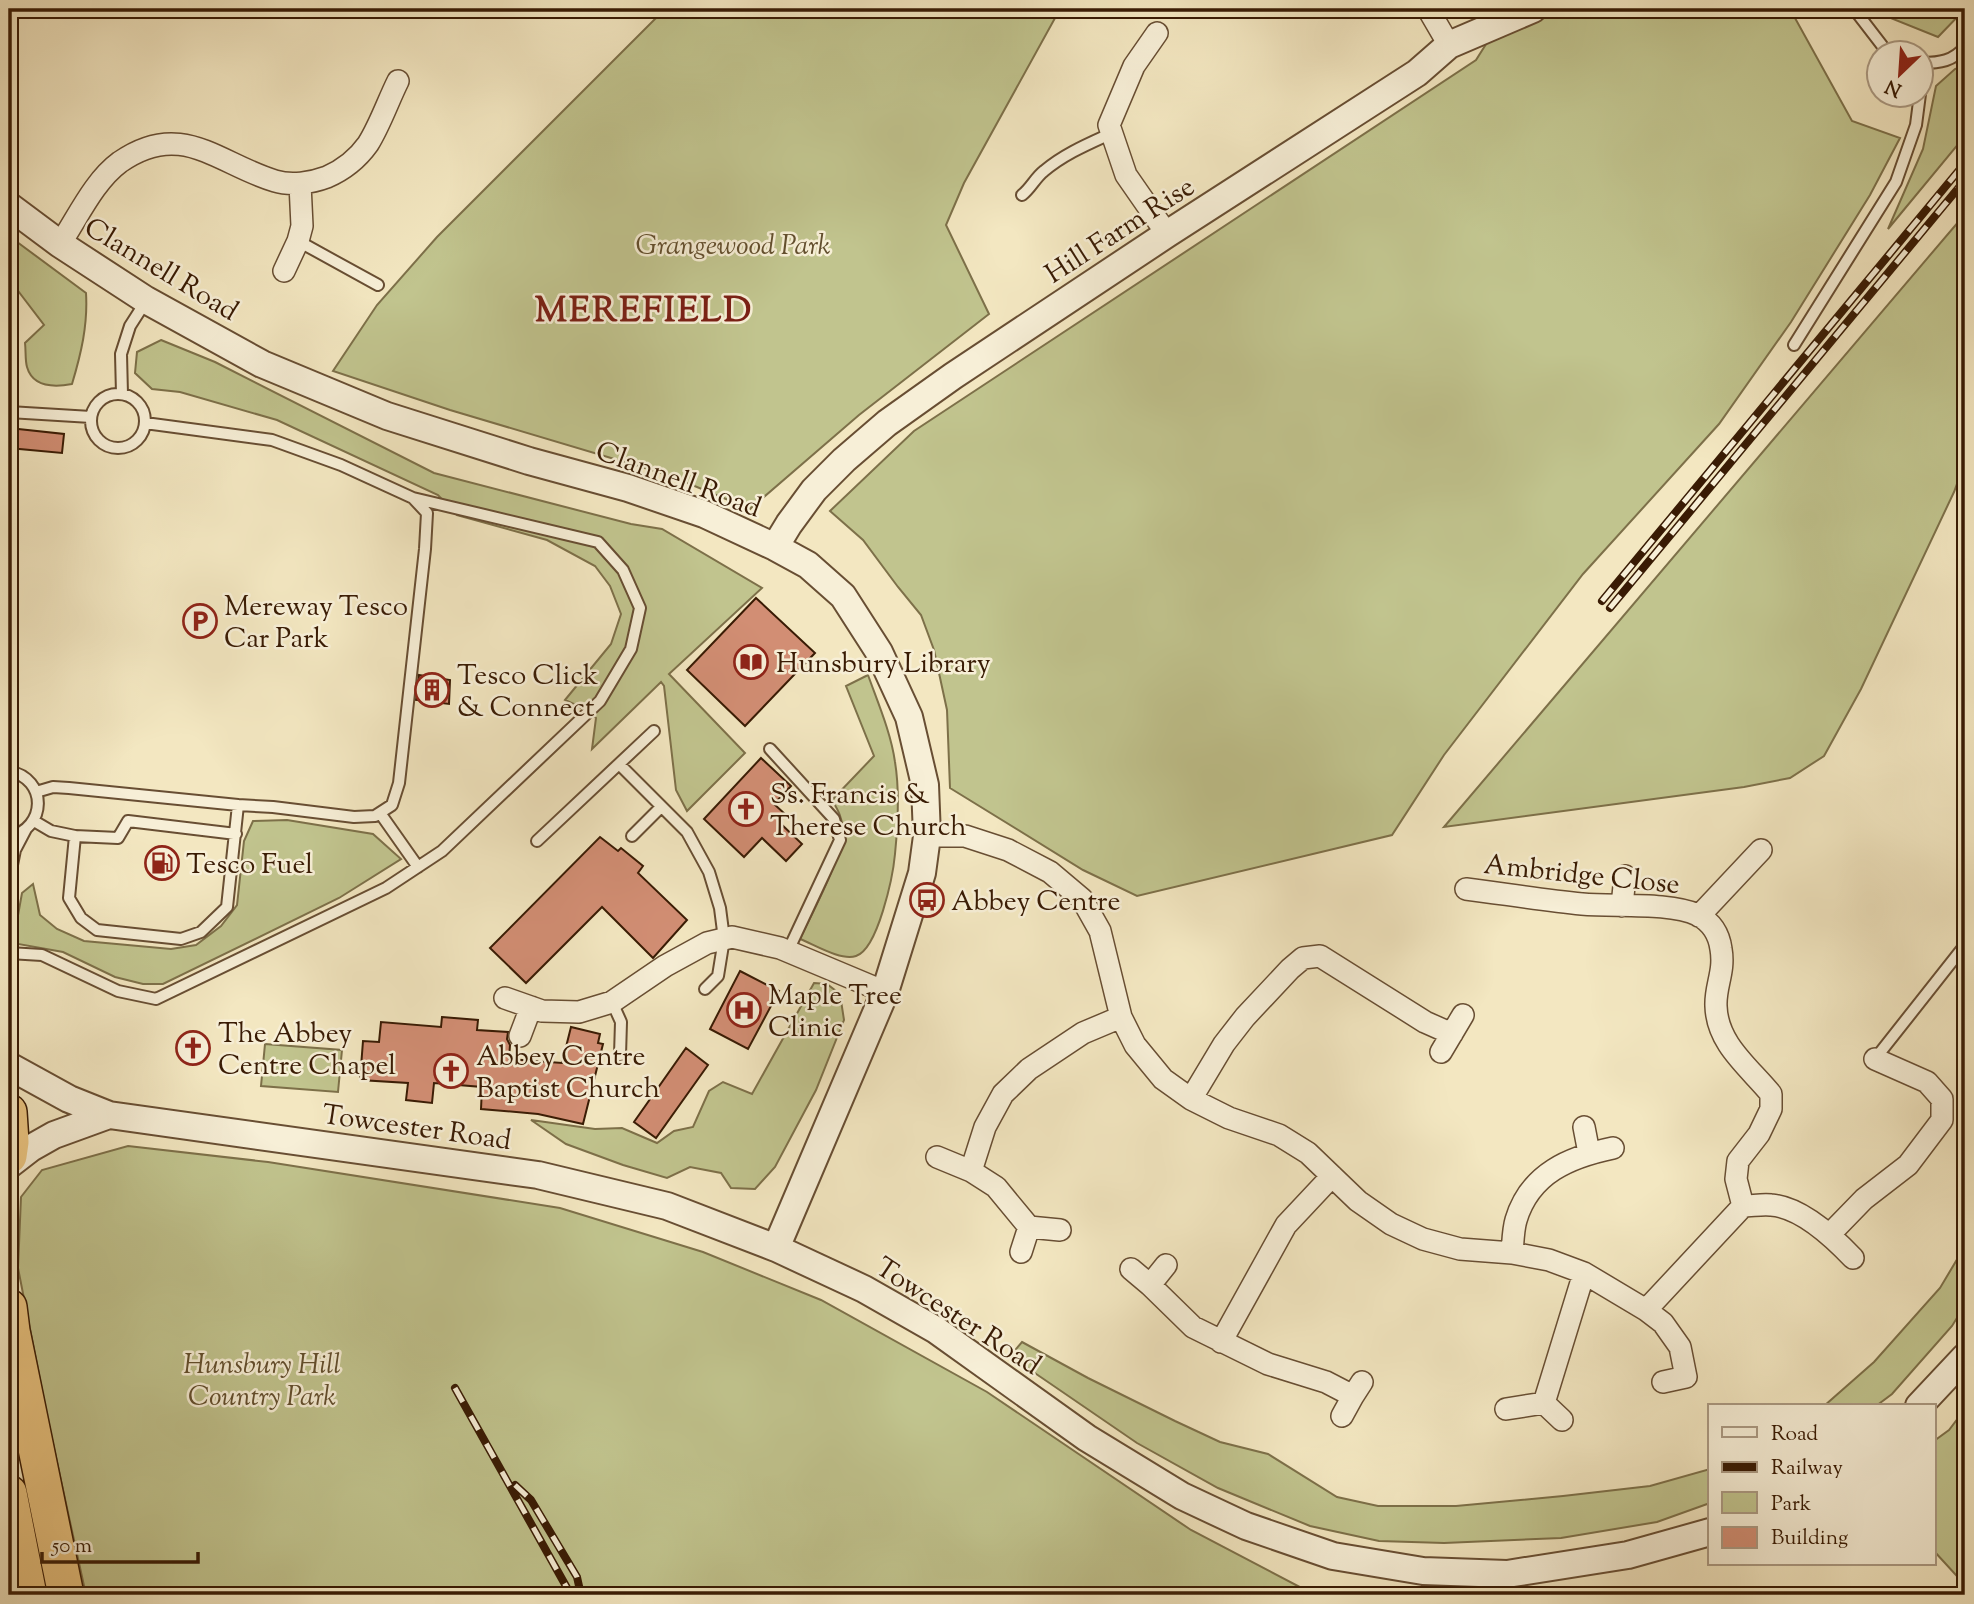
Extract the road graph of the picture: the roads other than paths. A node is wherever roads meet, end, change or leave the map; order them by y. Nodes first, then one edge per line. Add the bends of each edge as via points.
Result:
1 (1428, 9) edge
2 (1533, 9) edge
3 (1854, 9) edge
4 (1157, 33) dead end
5 (1876, 38) edge
6 (1449, 45) junction
7 (1965, 47) edge
8 (1936, 62) edge
9 (398, 81) dead end
10 (1918, 108) edge
11 (1112, 133) junction
12 (300, 184) junction
13 (1022, 195) dead end
14 (9, 206) edge
15 (1167, 234) junction
16 (298, 241) junction
17 (61, 244) junction
18 (284, 271) dead end
19 (378, 285) dead end
20 (146, 300) junction
21 (1794, 345) dead end
22 (122, 394) junction
23 (9, 412) edge
24 (91, 416) junction
25 (145, 423) junction
26 (413, 498) junction
27 (775, 547) junction
28 (654, 731) dead end
29 (770, 749) dead end
30 (619, 764) junction
31 (9, 771) edge
32 (36, 792) junction
33 (238, 805) junction
34 (662, 807) junction
35 (380, 813) junction
36 (30, 825) junction
37 (236, 834) junction
38 (75, 836) junction
39 (632, 836) dead end
40 (927, 836) junction
41 (9, 837) edge
42 (537, 841) dead end
43 (1761, 850) dead end
44 (418, 867) junction
45 (1625, 876) dead end
46 (9, 880) edge
47 (1466, 889) dead end
48 (1622, 906) junction
49 (1699, 916) junction
50 (724, 939) junction
51 (1287, 943) dead end
52 (1965, 945) edge
53 (788, 951) junction
54 (9, 953) edge
55 (1303, 958) junction
56 (705, 989) dead end
57 (886, 992) junction
58 (505, 998) dead end
59 (612, 1002) junction
60 (531, 1007) junction
61 (1463, 1015) dead end
62 (1121, 1017) junction
63 (520, 1036) dead end
64 (620, 1055) dead end
65 (1875, 1059) joint
66 (9, 1066) edge
67 (1191, 1099) junction
68 (9, 1112) edge
69 (108, 1115) junction
70 (1584, 1127) dead end
71 (1613, 1148) dead end
72 (1589, 1153) junction
73 (9, 1156) edge
74 (937, 1157) dead end
75 (9, 1165) edge
76 (971, 1171) junction
77 (1332, 1176) junction
78 (1743, 1206) junction
79 (1029, 1227) junction
80 (1060, 1230) dead end
81 (1830, 1234) junction
82 (776, 1248) junction
83 (1021, 1252) dead end
84 (1513, 1253) junction
85 (1853, 1258) dead end
86 (1166, 1265) dead end
87 (1131, 1269) dead end
88 (1584, 1273) junction
89 (1150, 1284) junction
90 (9, 1307) edge
91 (1646, 1310) junction
92 (1221, 1342) junction
93 (1965, 1357) edge
94 (1663, 1382) dead end
95 (1544, 1403) junction
96 (1921, 1404) edge
97 (1506, 1409) dead end
98 (1342, 1416) dead end
99 (1562, 1420) dead end
100 (9, 1493) edge
101 (1708, 1533) edge
102 (1509, 1584) edge
103 (29, 1595) edge
104 (66, 1595) edge

1 - 6 street
2 - 6 street, Hill Farm Rise
3 - 5 lane
4 - 11 street via 1134,66 1109,125
6 - 15 street, Hill Farm Rise via 1417,73
7 - 8 lane via 1956,57
9 - 12 street via 358,156 341,171
10 - 21 lane via 1896,182
11 - 13 lane via 1075,149 1046,169
11 - 15 street via 1126,175
12 - 16 street
12 - 17 street via 277,182 203,149 163,145 139,151 99,184
14 - 17 street, Clannell Road
15 - 27 street, Hill Farm Rise via 887,423 814,491
16 - 18 street
16 - 19 lane
17 - 20 street, Clannell Road
20 - 22 lane via 130,326 121,354
20 - 27 street, Clannell Road via 262,364 387,416 628,488 705,514
22 - 24 lane via 105,397
22 - 25 lane via 141,407
23 - 24 lane
24 - 25 lane via 99,441 115,448 132,444
25 - 26 lane via 271,440
26 - 35 lane via 427,513 426,533 399,783 392,805
26 - 44 lane via 598,542 623,570 640,608 631,649 600,701 442,851
27 - 40 street, Clannell Road via 808,565 843,596 879,652 909,717 925,785
28 - 30 lane
29 - 53 lane via 834,819 840,840
30 - 34 lane
30 - 42 lane
31 - 32 lane via 22,775
32 - 33 lane via 53,787
32 - 36 lane via 37,811
33 - 35 lane via 354,817
33 - 37 lane
34 - 39 lane
34 - 50 lane via 687,832 709,872
35 - 44 lane
36 - 38 lane
36 - 41 lane
36 - 46 lane via 15,849
37 - 38 lane via 128,821 118,838
37 - 38 lane via 228,907 201,932 181,939 97,930 81,918 69,898
40 - 57 street, Clannell Road via 922,873
40 - 62 street via 965,836 1008,850 1051,873 1082,899 1100,931
43 - 49 street
44 - 54 lane via 386,888 156,999 118,991 42,955
45 - 48 street
47 - 48 street, Ambridge Close
48 - 49 street, Ambridge Close via 1676,909
49 - 78 street, Ambridge Close via 1715,929 1721,947 1723,970 1715,1005 1720,1033 1771,1094 1771,1110 1738,1161 1736,1180
50 - 53 street
50 - 56 lane via 718,976
50 - 59 street via 665,966
51 - 55 street
52 - 65 lane
53 - 57 street
55 - 61 street via 1320,956 1425,1022 1447,1043
55 - 67 street via 1245,1017
57 - 82 street, Clannell Road
58 - 60 street
59 - 60 street via 579,1012
59 - 64 lane via 621,1022
60 - 63 street
62 - 67 street via 1135,1045 1163,1079
62 - 76 street via 1083,1033 1029,1069 1003,1094 985,1127
65 - 81 street via 1927,1082 1942,1099 1942,1120 1908,1165 1864,1199
66 - 69 street, Towcester Road
67 - 77 street via 1279,1135 1308,1153
68 - 73 highway
69 - 75 street, Towcester Road via 54,1135
69 - 82 street, Towcester Road via 538,1175 667,1206
70 - 72 street
71 - 72 street
72 - 84 street via 1551,1170 1527,1194 1515,1221
74 - 76 street
76 - 79 street via 996,1187
77 - 84 street via 1358,1202 1423,1239 1460,1249
77 - 92 street via 1286,1225
78 - 81 street via 1772,1205 1798,1213
78 - 91 street
79 - 80 street
79 - 83 street
81 - 85 street
82 - 102 street, Towcester Road via 864,1289 936,1330 1087,1438 1182,1496 1246,1526 1332,1556
84 - 88 street via 1549,1259
86 - 89 street
87 - 89 street
88 - 91 street
88 - 95 street
89 - 92 street via 1193,1327
90 - 104 highway
91 - 94 street via 1663,1323 1696,1376
92 - 98 street via 1268,1364 1358,1389
93 - 96 street
95 - 97 street
95 - 99 street
100 - 103 highway
101 - 102 street, Towcester Road

